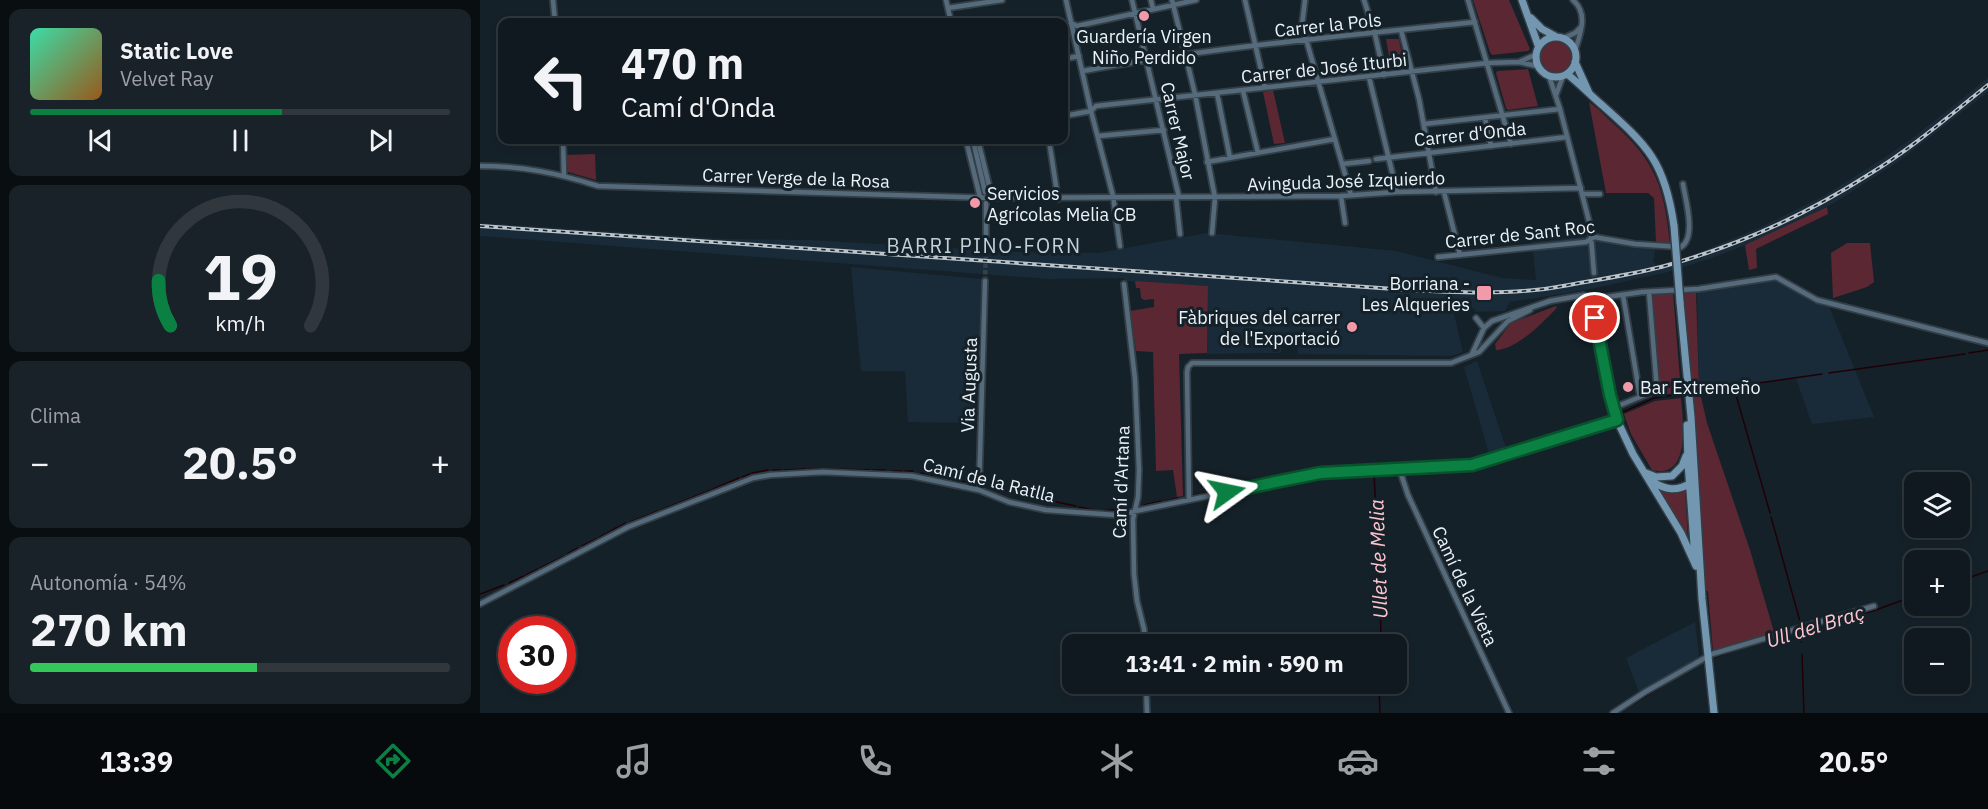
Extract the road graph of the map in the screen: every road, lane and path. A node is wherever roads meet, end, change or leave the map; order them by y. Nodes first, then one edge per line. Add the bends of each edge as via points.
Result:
1 (553, 0) edge
2 (946, 0) edge
3 (1002, 0) edge
4 (1066, 0) edge
5 (1132, 0) edge
6 (1151, 0) edge
7 (1196, 0) edge
8 (1245, 0) edge
9 (1305, 0) edge
10 (1364, 0) edge
11 (1468, 0) edge
12 (1522, 0) edge
13 (1573, 0) edge
14 (1172, 2) edge
15 (948, 8) junction
16 (1153, 9) junction
17 (1136, 13) junction
18 (1529, 16) junction
19 (555, 18) edge
20 (950, 18) edge
21 (1475, 22) junction
22 (1072, 24) junction
23 (1582, 25) junction
24 (1068, 26) edge
25 (1401, 30) junction
26 (1375, 34) junction
27 (1554, 36) junction
28 (1564, 38) junction
29 (1306, 40) junction
30 (1538, 45) junction
31 (1256, 46) junction
32 (1575, 51) junction
33 (1535, 55) junction
34 (1080, 56) junction
35 (1185, 56) junction
36 (1068, 58) edge
37 (1148, 61) junction
38 (1519, 62) junction
39 (1575, 62) junction
40 (1488, 63) junction
41 (1537, 66) junction
42 (1083, 71) junction
43 (1412, 72) junction
44 (1384, 75) junction
45 (1565, 75) junction
46 (1549, 76) junction
47 (1369, 77) junction
48 (1318, 82) junction
49 (1265, 87) junction
50 (1243, 91) junction
51 (1217, 93) junction
52 (1589, 93) junction
53 (1195, 94) junction
54 (1556, 95) junction
55 (1157, 98) junction
56 (1560, 109) junction
57 (1091, 111) junction
58 (1068, 115) edge
59 (1504, 115) junction
60 (1485, 118) junction
61 (1424, 124) junction
62 (1164, 130) junction
63 (1098, 136) junction
64 (1567, 137) junction
65 (1335, 138) junction
66 (562, 144) edge
67 (967, 144) edge
68 (974, 144) edge
69 (979, 144) edge
70 (1050, 144) edge
71 (1511, 144) junction
72 (1491, 146) junction
73 (1429, 152) junction
74 (1258, 153) junction
75 (1230, 158) junction
76 (1388, 158) junction
77 (1376, 159) dead end
78 (1207, 162) junction
79 (1369, 162) dead end
80 (1342, 164) junction
81 (480, 166) edge
82 (564, 175) junction
83 (1683, 184) dead end
84 (1581, 188) junction
85 (985, 192) dead end
86 (1397, 192) junction
87 (1436, 192) junction
88 (1444, 192) junction
89 (1582, 194) junction
90 (1600, 194) dead end
91 (1351, 195) junction
92 (1113, 196) junction
93 (1341, 196) junction
94 (980, 197) junction
95 (1178, 197) junction
96 (992, 198) junction
97 (1215, 198) junction
98 (1058, 199) junction
99 (986, 203) dead end
100 (1346, 223) dead end
101 (1212, 232) dead end
102 (1180, 234) dead end
103 (1592, 239) junction
104 (1120, 246) dead end
105 (986, 248) tunnel mouth
106 (1460, 255) junction
107 (1438, 257) dead end
108 (1594, 273) dead end
109 (985, 281) tunnel mouth
110 (1124, 284) dead end
111 (1649, 292) junction
112 (1623, 295) junction
113 (1592, 299) junction
114 (1539, 305) junction
115 (1476, 318) dead end
116 (1496, 319) junction
117 (1502, 327) junction
118 (1484, 330) junction
119 (1491, 341) junction
120 (1988, 343) edge
121 (1475, 352) junction
122 (1640, 397) junction
123 (1689, 402) junction
124 (1613, 408) junction
125 (1617, 420) junction
126 (1692, 441) junction
127 (1687, 451) junction
128 (1400, 468) junction
129 (1644, 472) junction
130 (1672, 476) junction
131 (1649, 480) junction
132 (1690, 482) junction
133 (978, 489) junction
134 (1189, 500) junction
135 (1135, 512) junction
136 (1698, 535) junction
137 (1696, 566) junction
138 (1702, 599) junction
139 (480, 604) edge
140 (1874, 606) dead end
141 (1144, 634) edge
142 (1708, 656) junction
143 (1146, 694) edge
144 (1147, 713) edge
145 (1509, 713) edge
146 (1613, 713) edge
147 (1714, 713) edge

1 - 19 street
2 - 15 street
3 - 15 street
4 - 22 street
5 - 17 street, Carrer Major
6 - 16 street
7 - 14 street
8 - 31 street
9 - 29 street via 1302,25
10 - 26 street
11 - 21 street
12 - 18 main road
13 - 23 street via 1582,14
14 - 16 street
14 - 35 street
15 - 20 street
16 - 17 street
17 - 22 street
17 - 37 street, Carrer Major
18 - 27 main road
18 - 30 main road
21 - 25 street, Carrer la Pols
21 - 40 street
22 - 24 street
22 - 34 street
23 - 28 street
23 - 32 street
25 - 26 street, Carrer la Pols
25 - 43 street
26 - 29 street, Carrer la Pols
26 - 44 street
27 - 28 main road
27 - 30 main road
28 - 32 main road
29 - 31 street, Carrer la Pols
29 - 48 street
30 - 33 main road
31 - 35 street, Carrer la Pols
31 - 49 street
32 - 39 main road
33 - 38 street, Carrer de José Iturbi
33 - 41 main road
34 - 36 street
34 - 42 street
35 - 37 street, Carrer la Pols
35 - 53 street
37 - 42 street, Carrer la Pols
37 - 55 street, Carrer Major
38 - 40 street, Carrer de José Iturbi
38 - 41 street, Carrer de José Iturbi
39 - 45 main road
39 - 52 main road
40 - 43 street, Carrer de José Iturbi
40 - 59 street
41 - 46 main road
42 - 57 street
43 - 44 street, Carrer de José Iturbi
43 - 61 street
44 - 47 street, Carrer de José Iturbi
45 - 46 main road
45 - 52 main road
45 - 54 street
46 - 54 street
47 - 48 street, Carrer de José Iturbi
47 - 76 street
48 - 49 street, Carrer de José Iturbi
48 - 65 street
49 - 50 street, Carrer de José Iturbi
50 - 51 street, Carrer de José Iturbi
50 - 74 street
51 - 53 street, Carrer de José Iturbi
51 - 75 street
52 - 123 main road, bridge via 1638,138 1666,188 1674,226
53 - 55 street, Carrer de José Iturbi
53 - 78 street
54 - 56 street
55 - 57 street, Carrer de José Iturbi via 1096,106
55 - 62 street, Carrer Major
56 - 59 street
56 - 64 street
57 - 58 street, Carrer de José Iturbi
57 - 63 street
59 - 60 street
59 - 71 street
60 - 61 street
60 - 72 street
61 - 73 street
62 - 63 street
62 - 95 street, Carrer Major
63 - 92 street
64 - 71 street, Carrer d'Onda
64 - 84 street
65 - 74 street
65 - 80 street
66 - 82 street
67 - 94 street
68 - 85 street
69 - 96 street
70 - 98 street
71 - 72 street, Carrer d'Onda
72 - 73 street, Carrer d'Onda
73 - 76 street, Carrer d'Onda
73 - 87 street
74 - 75 street
75 - 78 street
76 - 77 street, Carrer d'Onda
76 - 86 street
78 - 97 street
79 - 80 street
80 - 91 street
81 - 82 street, Carrer Verge de la Rosa
82 - 94 street, Carrer Verge de la Rosa via 598,186
83 - 103 street, Carrer de Sant Roc via 1689,223 1684,246
84 - 88 street, Avinguda José Izquierdo
84 - 89 street
86 - 87 street, Avinguda José Izquierdo
86 - 91 street, Avinguda José Izquierdo
87 - 88 street, Avinguda José Izquierdo
88 - 106 street
89 - 90 street
89 - 103 street
91 - 93 street, Avinguda José Izquierdo
92 - 95 street, Avinguda José Izquierdo
92 - 98 street, Carrer Verge de la Rosa
92 - 104 street
93 - 97 street, Avinguda José Izquierdo
93 - 100 street
94 - 96 street, Carrer Verge de la Rosa
95 - 97 street, Avinguda José Izquierdo
95 - 102 street, Carrer Major
96 - 98 street, Carrer Verge de la Rosa
97 - 101 street
99 - 105 street
103 - 106 street, Carrer de Sant Roc
103 - 108 street
106 - 107 street, Carrer de Sant Roc
109 - 133 street, Via Augusta
110 - 135 street, Camí d'Artana via 1137,420 1139,470
111 - 112 street
111 - 120 street via 1776,277 1817,300
111 - 122 street via 1657,391
112 - 113 street
112 - 122 street
113 - 114 street via 1584,295
113 - 124 main road
114 - 116 street
114 - 117 street
115 - 118 street
116 - 117 street
116 - 118 street
117 - 119 street
118 - 119 street via 1484,338
118 - 121 street
119 - 121 street
121 - 134 street via 1446,363 1192,363 1187,372
122 - 124 street
123 - 126 main road
123 - 127 main road
124 - 125 main road
125 - 128 street, Camí de la Ratlla via 1472,465
125 - 129 main road
126 - 132 main road
126 - 136 main road
127 - 130 main road via 1682,466
127 - 132 main road
128 - 134 street, Camí de la Ratlla via 1320,473
128 - 145 street, Camí de la Vieta via 1408,495
129 - 130 main road via 1656,477
129 - 131 main road
130 - 132 main road
131 - 132 main road via 1672,490
131 - 137 main road via 1682,533
132 - 136 main road
132 - 137 main road
133 - 135 street, Camí de la Ratlla via 1009,502 1046,510 1103,515
133 - 139 street, Camí de la Ratlla via 912,476 823,472 764,475 628,526
134 - 135 street, Camí de la Ratlla
135 - 141 street, Camí d'Artana via 1134,574
136 - 138 main road
137 - 138 main road
138 - 142 main road
140 - 142 street
142 - 146 street
142 - 147 main road
143 - 144 street

